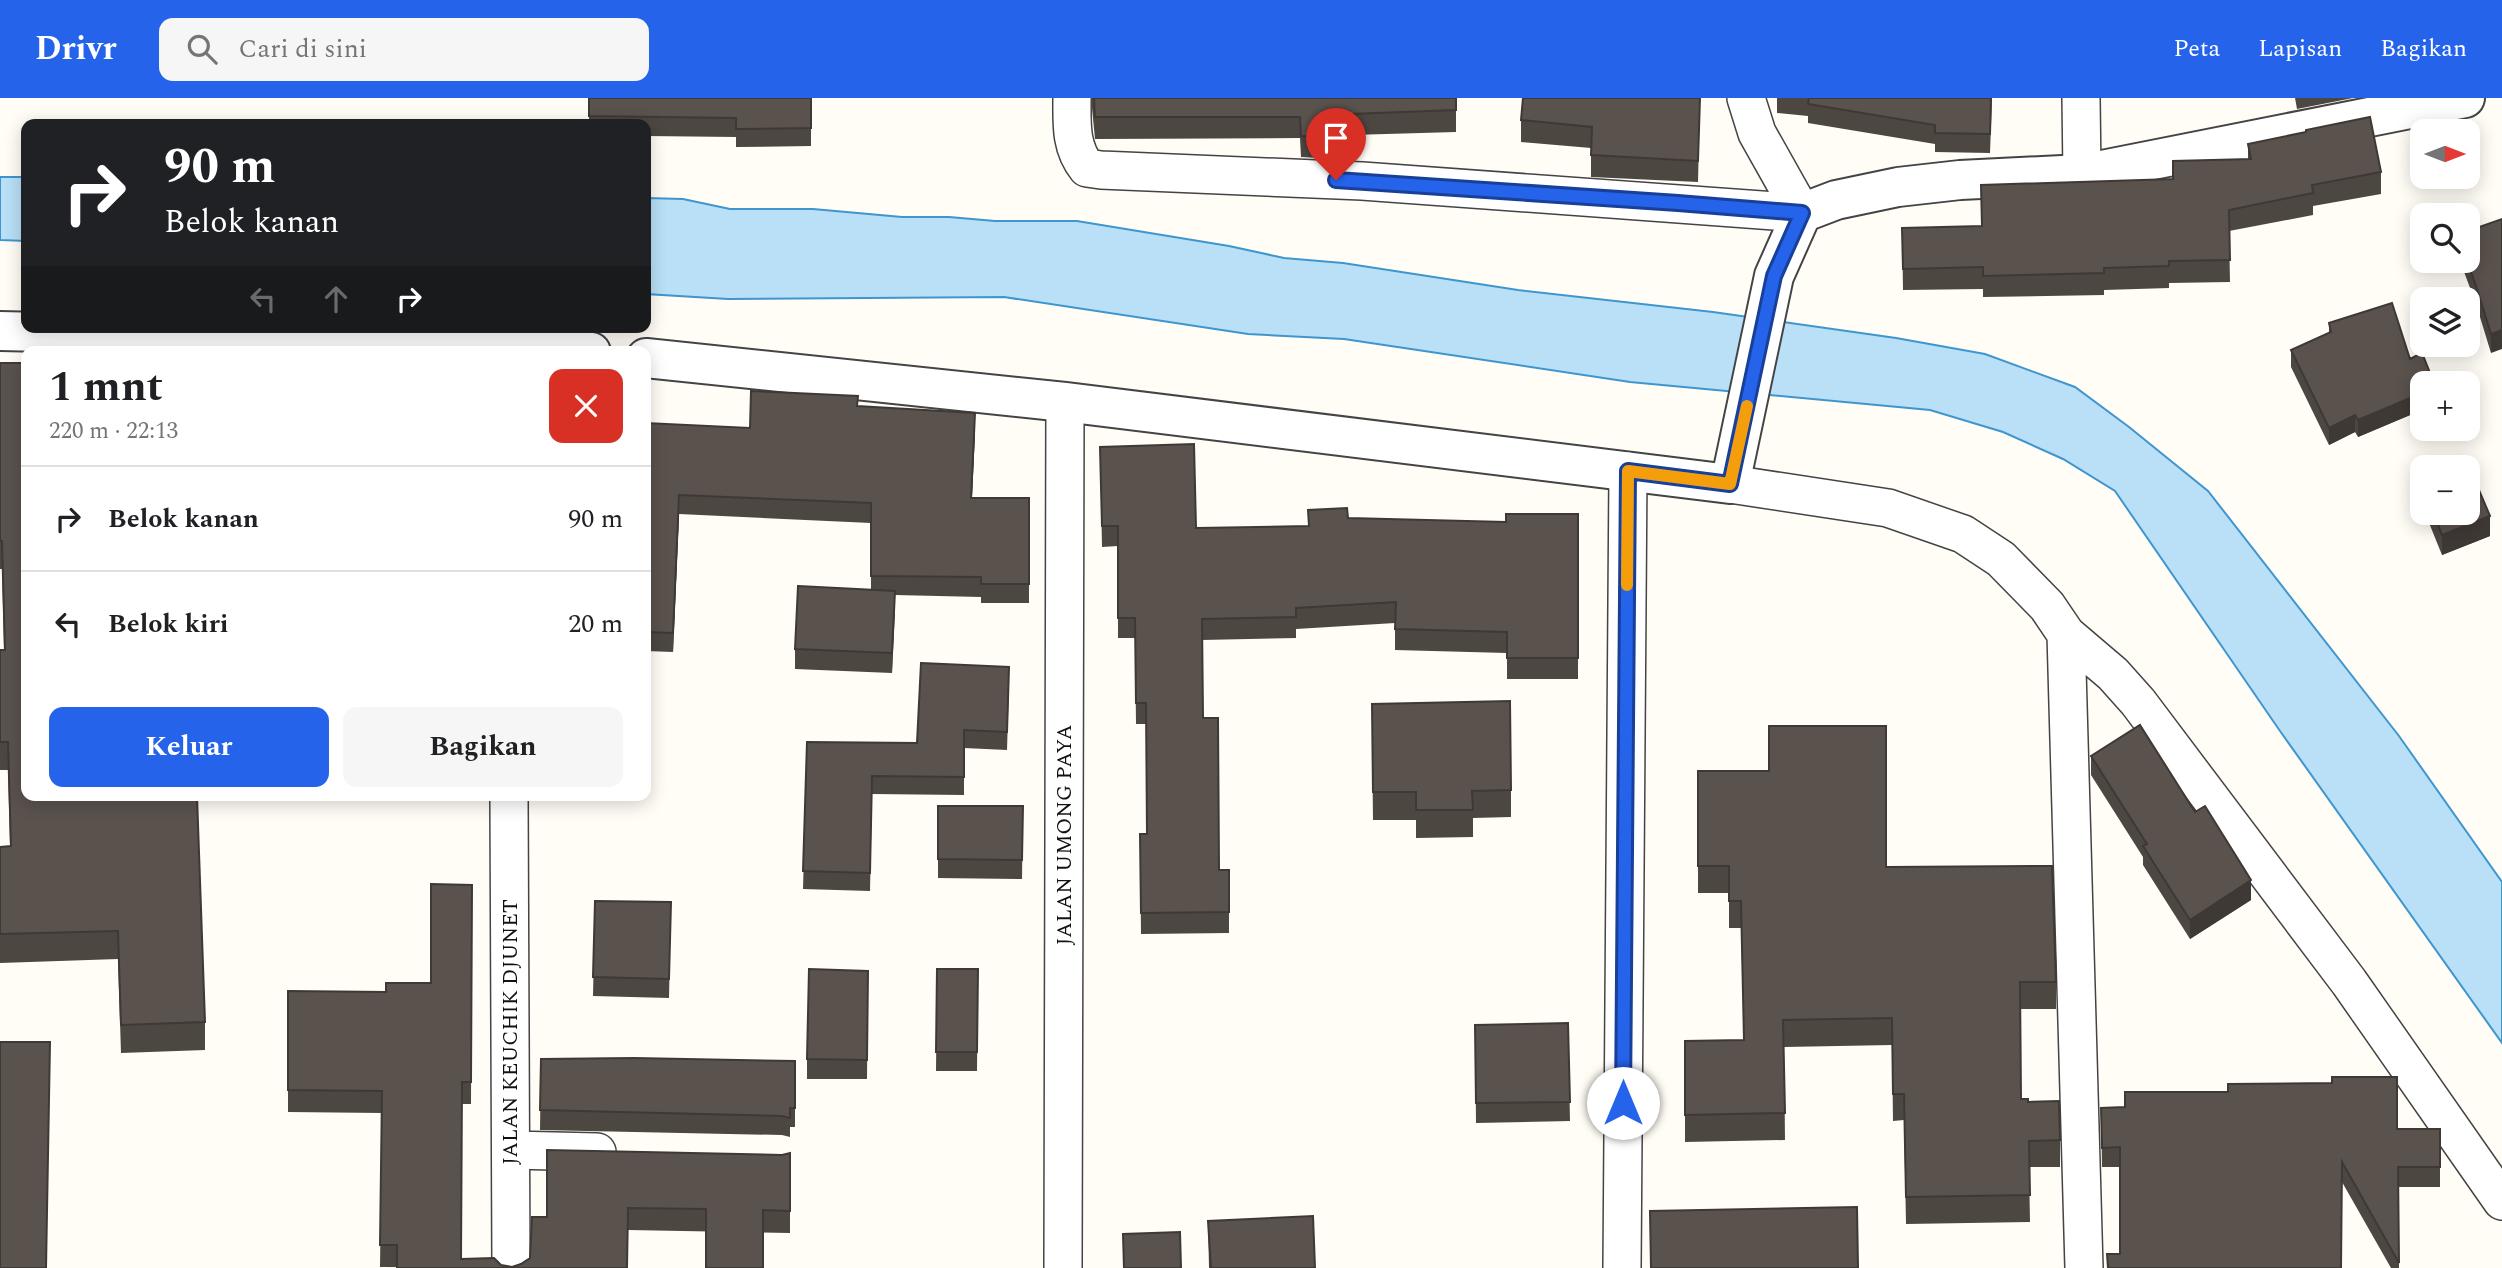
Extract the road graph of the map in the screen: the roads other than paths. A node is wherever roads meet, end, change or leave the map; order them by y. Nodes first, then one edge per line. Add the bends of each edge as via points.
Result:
1 (1072, 98) edge
2 (1746, 98) edge
3 (2081, 98) edge
4 (2465, 98) edge
5 (2082, 174) junction
6 (1802, 213) junction
7 (0, 331) edge
8 (21, 332) edge
9 (63, 333) edge
10 (475, 346) edge
11 (651, 359) edge
12 (1065, 402) junction
13 (1628, 471) junction
14 (1730, 484) junction
15 (2066, 634) junction
16 (509, 801) edge
17 (511, 1150) junction
18 (633, 1153) edge
19 (2502, 1201) edge
20 (511, 1268) edge
21 (1063, 1268) edge
22 (1622, 1268) edge
23 (2084, 1268) edge

1 - 6 street via 1075,146 1087,168 1362,181
2 - 6 street via 1757,133
3 - 5 street
4 - 5 street
5 - 6 street via 1898,187 1836,200
6 - 14 street via 1774,276
7 - 8 street
9 - 10 street
11 - 12 street
12 - 13 street
12 - 21 street, JALAN UMONG PAYA
13 - 14 street
13 - 22 street
14 - 15 street via 1888,508 1963,534 2001,559 2047,606
15 - 19 street via 2138,702 2349,982
15 - 23 street
16 - 17 street, JALAN KEUCHIK DJUNET
17 - 18 street
17 - 20 street, JALAN KEUCHIK DJUNET

